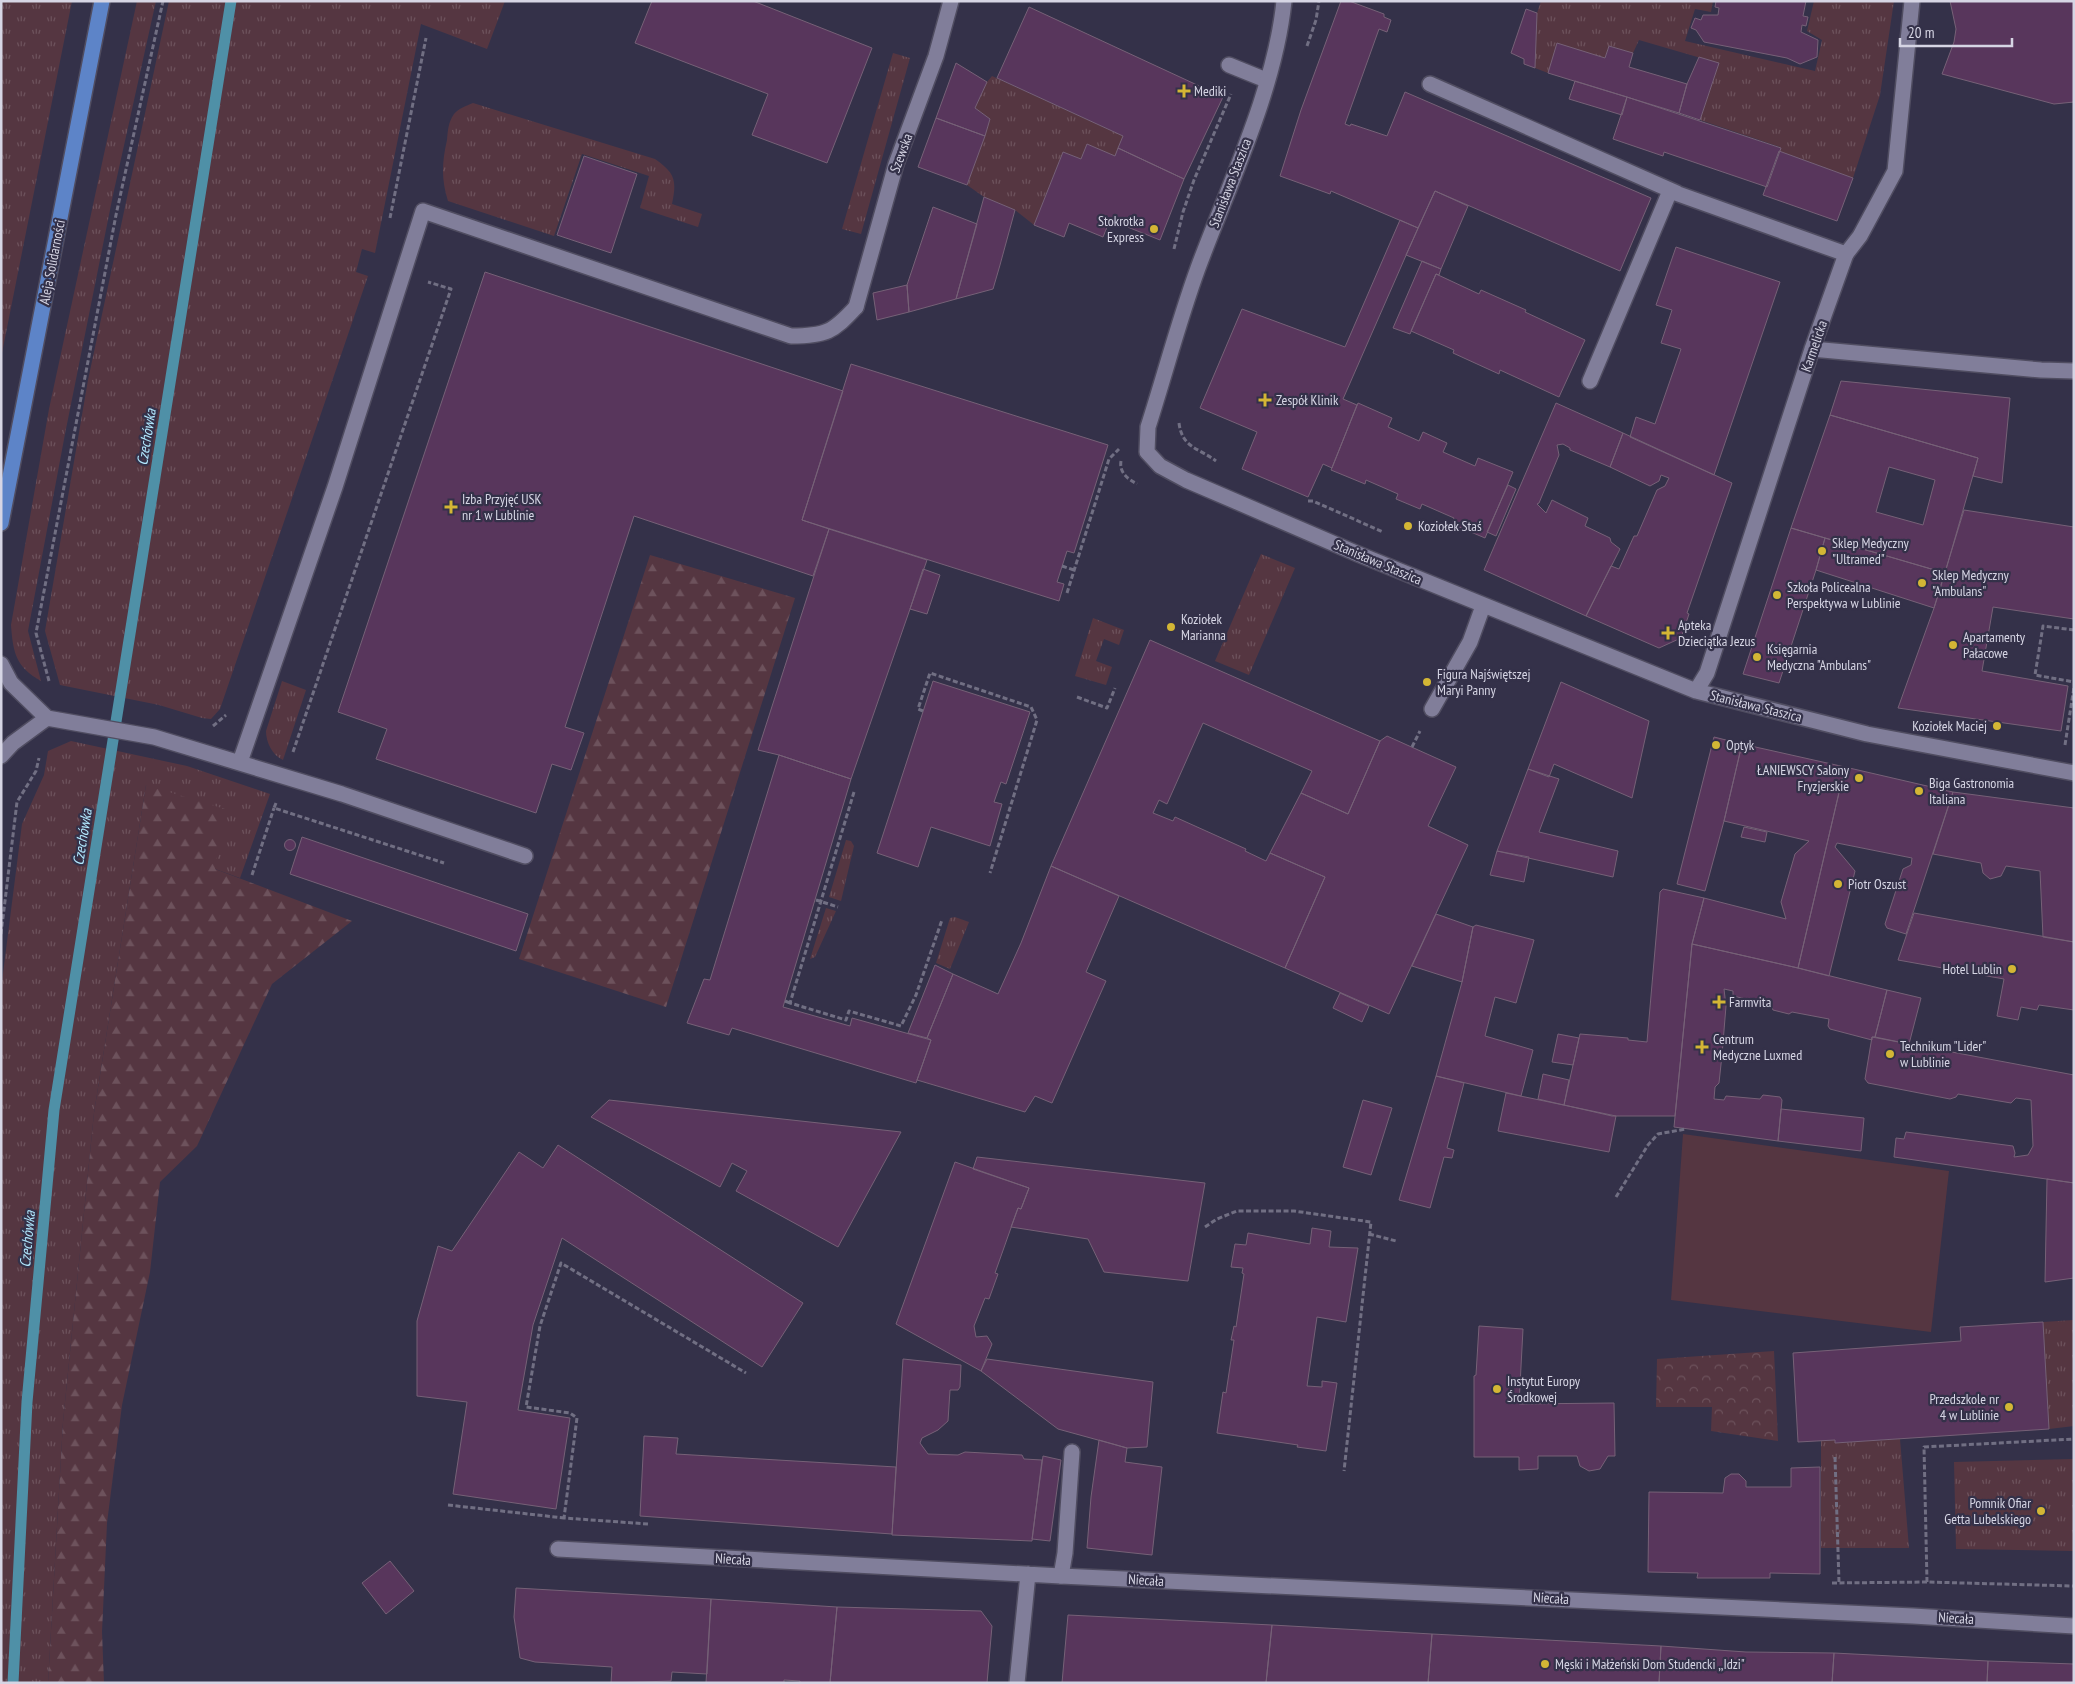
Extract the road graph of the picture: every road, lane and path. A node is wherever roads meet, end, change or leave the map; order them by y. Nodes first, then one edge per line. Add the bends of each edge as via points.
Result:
1 (102, 1) edge
2 (163, 1) edge
3 (951, 1) edge
4 (1284, 1) edge
5 (1319, 1) edge
6 (1912, 1) edge
7 (426, 38) dead end
8 (1306, 48) dead end
9 (1234, 67) joint
10 (1266, 80) junction
11 (1430, 84) dead end
12 (1676, 193) junction
13 (389, 220) dead end
14 (1173, 250) dead end
15 (1846, 254) junction
16 (422, 280) dead end
17 (1812, 349) junction
18 (2074, 371) edge
19 (1590, 382) dead end
20 (1178, 417) dead end
21 (1219, 468) dead end
22 (1142, 487) dead end
23 (1300, 502) dead end
24 (1, 523) edge
25 (1391, 536) dead end
26 (1062, 566) dead end
27 (1074, 570) junction
28 (1067, 592) dead end
29 (1484, 606) junction
30 (2074, 630) edge
31 (1, 664) edge
32 (2074, 682) edge
33 (2074, 687) edge
34 (1114, 688) dead end
35 (982, 691) junction
36 (1696, 691) junction
37 (980, 696) dead end
38 (1077, 697) dead end
39 (229, 708) dead end
40 (1432, 709) dead end
41 (923, 710) dead end
42 (47, 718) junction
43 (205, 726) dead end
44 (2064, 750) dead end
45 (1, 756) edge
46 (240, 762) junction
47 (2074, 773) edge
48 (285, 776) junction
49 (854, 792) dead end
50 (274, 808) junction
51 (525, 856) dead end
52 (444, 863) dead end
53 (990, 873) dead end
54 (252, 874) dead end
55 (816, 900) dead end
56 (820, 902) junction
57 (838, 906) dead end
58 (942, 920) dead end
59 (1, 934) edge
60 (785, 1001) dead end
61 (790, 1003) junction
62 (1686, 1128) dead end
63 (1616, 1197) dead end
64 (1205, 1227) dead end
65 (1369, 1234) junction
66 (1396, 1241) dead end
67 (746, 1373) dead end
68 (2074, 1439) edge
69 (1072, 1452) dead end
70 (1835, 1458) dead end
71 (1344, 1471) dead end
72 (448, 1505) dead end
73 (564, 1518) junction
74 (655, 1524) dead end
75 (558, 1549) dead end
76 (1028, 1574) junction
77 (1061, 1576) junction
78 (1839, 1582) junction
79 (1927, 1582) junction
80 (1830, 1583) dead end
81 (2074, 1586) edge
82 (2074, 1626) edge
83 (1017, 1683) edge

1 - 24 main road, Aleja Solidarności
2 - 42 path via 116,215 36,633 52,690
3 - 46 street, Szewska via 936,56 896,164 856,307 838,326 823,333 791,336 423,211 335,487
4 - 10 street, Stanisława Staszica via 1277,50
5 - 8 path
6 - 15 street, Karmelicka via 1895,171 1860,236
7 - 13 path
9 - 10 street
9 - 14 path via 1229,99 1191,188
10 - 29 street, Stanisława Staszica via 1197,270 1148,427 1147,452 1160,466 1186,480
11 - 12 street
12 - 15 street
12 - 19 street via 1670,191
15 - 17 street, Karmelicka
16 - 48 path via 451,289
17 - 18 street
17 - 36 street, Karmelicka via 1707,672
20 - 21 path via 1180,434 1194,449 1215,460
22 - 27 path via 1126,477 1120,467 1122,446 1109,459
23 - 25 path via 1313,501
26 - 27 path
27 - 28 path
29 - 36 street, Stanisława Staszica
29 - 40 street via 1470,642
30 - 32 path via 2043,626 2035,675
31 - 42 street via 11,683
33 - 44 path
34 - 38 path via 1107,708
35 - 37 path
35 - 41 path via 930,673 918,709
35 - 53 path via 1031,707 1037,720
36 - 47 street, Stanisława Staszica via 1867,734
39 - 43 path via 218,723
42 - 45 street
42 - 46 street via 154,736
42 - 59 path via 36,771 17,802
46 - 48 street
48 - 50 path
48 - 51 street
49 - 56 path
50 - 52 path
50 - 54 path
55 - 56 path
56 - 57 path
56 - 61 path
58 - 61 path via 916,995 901,1026 849,1011 846,1020
60 - 61 path
62 - 63 path via 1658,1134
64 - 65 path via 1237,1210 1294,1211 1371,1222
65 - 66 path
65 - 71 path
67 - 73 path via 561,1263 540,1326 526,1406 570,1413 577,1418
68 - 79 path via 1924,1447
69 - 77 street
70 - 78 path
72 - 73 path
73 - 74 path
75 - 76 street, Niecała
76 - 77 street, Niecała
76 - 83 street
77 - 82 street, Niecała
78 - 79 path
78 - 80 path
79 - 81 path

